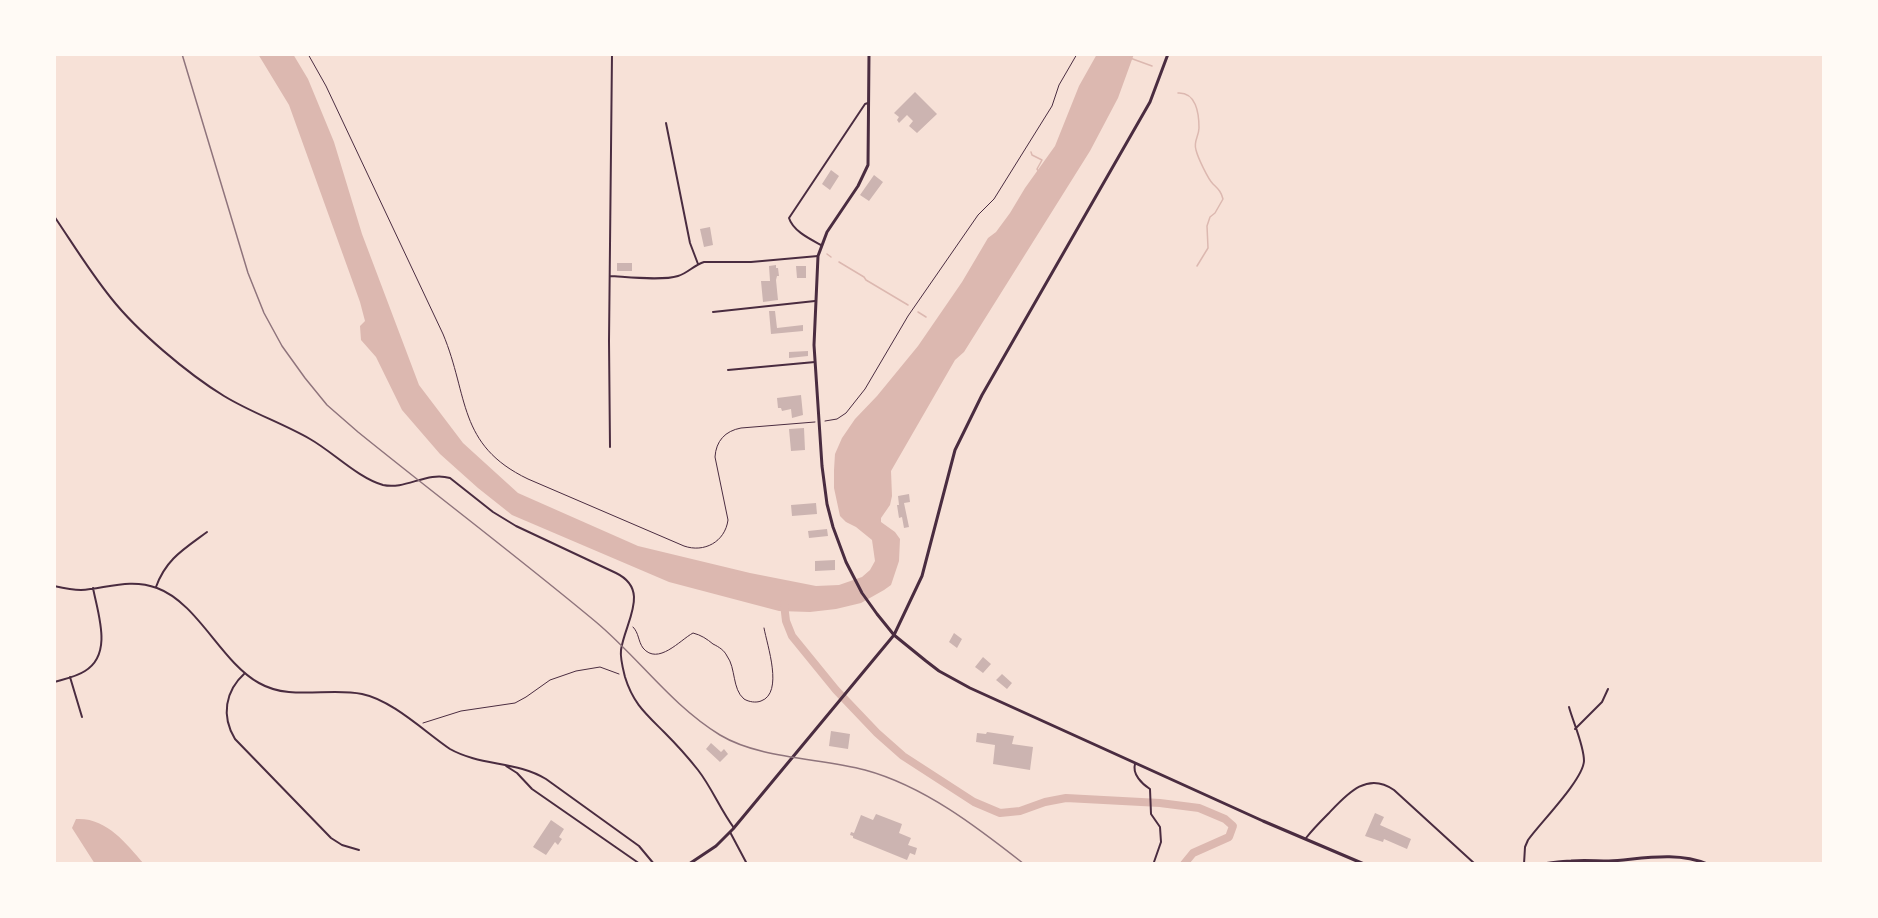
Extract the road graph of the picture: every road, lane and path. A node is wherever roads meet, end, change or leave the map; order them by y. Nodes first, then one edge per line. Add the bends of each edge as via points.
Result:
1 (308, 54) edge
2 (612, 54) edge
3 (869, 54) edge
4 (1077, 54) edge
5 (1168, 54) edge
6 (869, 102) junction
7 (666, 123) dead end
8 (54, 216) edge
9 (821, 245) junction
10 (818, 256) junction
11 (698, 264) junction
12 (610, 276) junction
13 (815, 302) junction
14 (713, 312) dead end
15 (815, 362) junction
16 (728, 370) dead end
17 (815, 422) dead end
18 (822, 422) dead end
19 (610, 447) dead end
20 (207, 532) dead end
21 (54, 586) edge
22 (156, 587) junction
23 (93, 588) junction
24 (628, 625) junction
25 (764, 628) dead end
26 (894, 635) junction
27 (245, 673) junction
28 (624, 674) junction
29 (70, 677) junction
30 (54, 682) edge
31 (1608, 689) dead end
32 (1569, 707) dead end
33 (82, 717) dead end
34 (417, 726) junction
35 (1575, 729) junction
36 (1135, 763) junction
37 (503, 765) junction
38 (734, 828) junction
39 (730, 832) junction
40 (1306, 838) junction
41 (359, 850) dead end
42 (1154, 861) dead end
43 (640, 864) edge
44 (654, 864) edge
45 (689, 864) edge
46 (747, 864) edge
47 (1364, 864) edge
48 (1475, 864) edge
49 (1524, 864) edge
50 (1543, 864) edge
51 (1707, 864) edge

1 - 17 path via 452,355 470,422 491,453 510,469 684,546 703,548 720,539 728,520 715,458 720,440 741,428
2 - 12 street
3 - 6 main road
4 - 18 path via 1052,106 994,199 978,215 909,316 865,389 846,413
5 - 26 main road via 1150,102 960,438 922,576
6 - 9 main road via 867,168
6 - 9 street via 789,218 803,234
7 - 11 street via 690,243
8 - 24 street via 121,311 210,387 314,442 376,482 395,487 428,478 450,478 516,526 621,575 634,591
9 - 10 main road
10 - 11 street
10 - 13 main road
11 - 12 street via 670,277
12 - 19 street
13 - 14 street
13 - 15 main road
15 - 16 street
15 - 26 main road via 825,493 833,527 862,593
20 - 22 street via 172,559
21 - 23 street
22 - 23 street via 128,583
22 - 27 street via 179,601
23 - 29 street via 101,649 91,667
24 - 25 path via 636,629 643,648 652,653 668,651 693,633 708,640 729,658 738,690 746,700 758,702 771,691 773,674
24 - 28 street via 621,652
26 - 36 main road via 939,671 970,688
26 - 38 main road
27 - 34 street via 276,690 373,697
27 - 41 street via 232,687 226,705 228,725 235,739 331,838
28 - 34 path via 600,668 576,671 549,680 518,702 461,711
28 - 38 street via 638,706 696,768
29 - 30 street
29 - 33 street
31 - 35 street via 1602,702
32 - 35 street
34 - 37 street via 461,755
35 - 49 street via 1583,754 1582,768 1528,840
36 - 40 main road
36 - 42 street via 1135,774 1150,789 1151,814 1160,827 1161,842
37 - 43 street
37 - 44 street via 529,770 546,779 639,846
38 - 39 main road
39 - 45 main road
39 - 46 street
40 - 47 main road
40 - 48 street via 1357,788 1380,783
50 - 51 main road via 1642,857 1673,857

